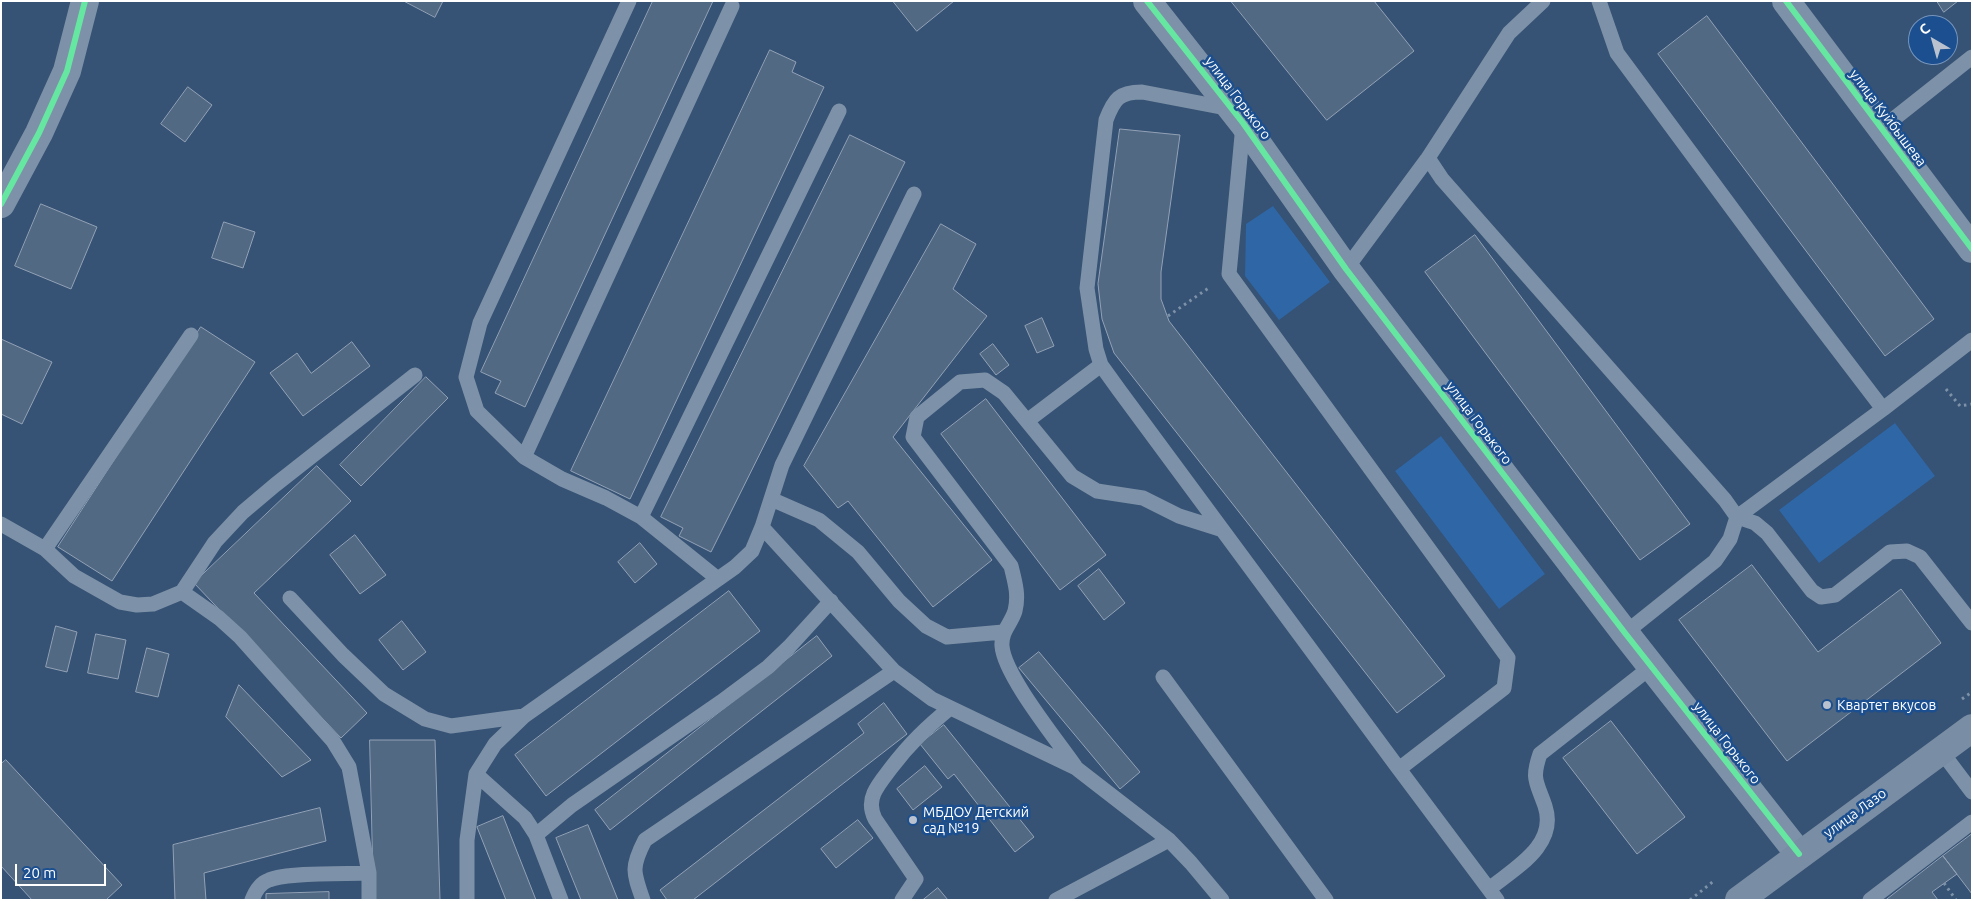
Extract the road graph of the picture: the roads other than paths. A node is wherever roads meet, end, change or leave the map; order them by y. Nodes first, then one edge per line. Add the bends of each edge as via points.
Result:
1 (84, 1) edge
2 (630, 1) edge
3 (1147, 1) edge
4 (1543, 1) edge
5 (1599, 1) edge
6 (1786, 1) edge
7 (732, 6) dead end
8 (1972, 57) edge
9 (839, 111) dead end
10 (1238, 116) junction
11 (1881, 129) junction
12 (1428, 158) junction
13 (914, 194) dead end
14 (1, 204) edge
15 (1972, 249) edge
16 (1346, 269) junction
17 (191, 335) dead end
18 (1972, 340) edge
19 (1101, 365) junction
20 (415, 375) dead end
21 (1883, 409) junction
22 (1027, 421) junction
23 (524, 457) junction
24 (771, 500) junction
25 (1737, 517) junction
26 (641, 518) junction
27 (1, 524) edge
28 (762, 527) junction
29 (1220, 529) junction
30 (45, 549) junction
31 (718, 579) junction
32 (182, 592) junction
33 (290, 598) dead end
34 (831, 601) junction
35 (1972, 623) edge
36 (1003, 632) junction
37 (1625, 633) junction
38 (1651, 667) junction
39 (894, 671) junction
40 (1163, 677) dead end
41 (950, 708) junction
42 (524, 716) junction
43 (1972, 728) edge
44 (1941, 751) junction
45 (1076, 768) junction
46 (1399, 769) junction
47 (476, 774) junction
48 (1972, 792) edge
49 (1972, 822) edge
50 (536, 835) junction
51 (1169, 840) junction
52 (1799, 854) junction
53 (369, 874) junction
54 (1493, 894) edge
55 (252, 900) edge
56 (369, 900) edge
57 (468, 900) edge
58 (561, 900) edge
59 (643, 900) edge
60 (902, 900) edge
61 (1056, 900) edge
62 (1222, 900) edge
63 (1326, 900) edge
64 (1740, 900) edge
65 (1870, 900) edge

1 - 14 street via 66,71 39,133
2 - 23 lane via 480,323 466,377 477,411
3 - 10 street, улица Горького
4 - 12 lane via 1509,33
5 - 21 lane via 1617,53
6 - 11 street, улица Куйбышева
7 - 23 lane
8 - 11 lane
9 - 26 lane
10 - 16 street, улица Горького
10 - 19 lane via 1142,92 1128,92 1111,106 1106,120 1088,288
10 - 46 lane via 1228,274 1508,658 1504,688
11 - 15 street, улица Куйбышева
12 - 16 lane
12 - 25 lane via 1442,179
13 - 24 lane via 782,465
16 - 37 street, улица Горького
17 - 30 lane
18 - 21 lane
19 - 22 lane
19 - 29 lane
20 - 32 lane via 243,512 214,542
21 - 25 lane
22 - 29 lane via 1072,476 1097,491 1143,498 1178,516
22 - 36 lane via 1004,393 985,380 960,382 917,417 913,438 1011,566 1018,591 1015,612
23 - 26 lane
24 - 28 lane
24 - 36 lane via 819,520 844,540 926,626 947,637
25 - 35 lane via 1755,523 1767,533 1812,591 1821,597 1835,595 1890,552 1908,551 1920,557
25 - 37 lane via 1730,539 1716,561
26 - 31 lane
27 - 30 lane
28 - 31 lane via 752,550
28 - 34 lane
29 - 46 lane
30 - 32 lane via 74,576 120,602 154,604
31 - 42 lane
32 - 53 lane via 240,637 334,741 349,767
33 - 42 lane via 384,694 425,719 451,726
34 - 39 lane
34 - 50 lane via 768,668 572,805
36 - 45 lane via 1002,647 1008,667
37 - 38 street, улица Горького
38 - 52 street, улица Горького
38 - 54 lane via 1540,754 1534,770 1546,807 1547,826 1543,841
39 - 41 lane
39 - 59 lane via 645,840 636,858 634,874
40 - 63 lane
41 - 45 lane
41 - 60 lane via 908,745 873,794 871,810 875,819 916,879
42 - 47 lane via 495,744
43 - 44 main road, улица Лазо
44 - 48 lane
44 - 52 main road, улица Лазо
45 - 51 lane
46 - 54 lane
47 - 50 lane via 525,818
47 - 57 lane via 467,840
49 - 65 lane
50 - 58 lane
51 - 61 lane
51 - 62 lane
52 - 64 main road, улица Лазо
53 - 55 lane via 290,876 268,880 256,890
53 - 56 lane

